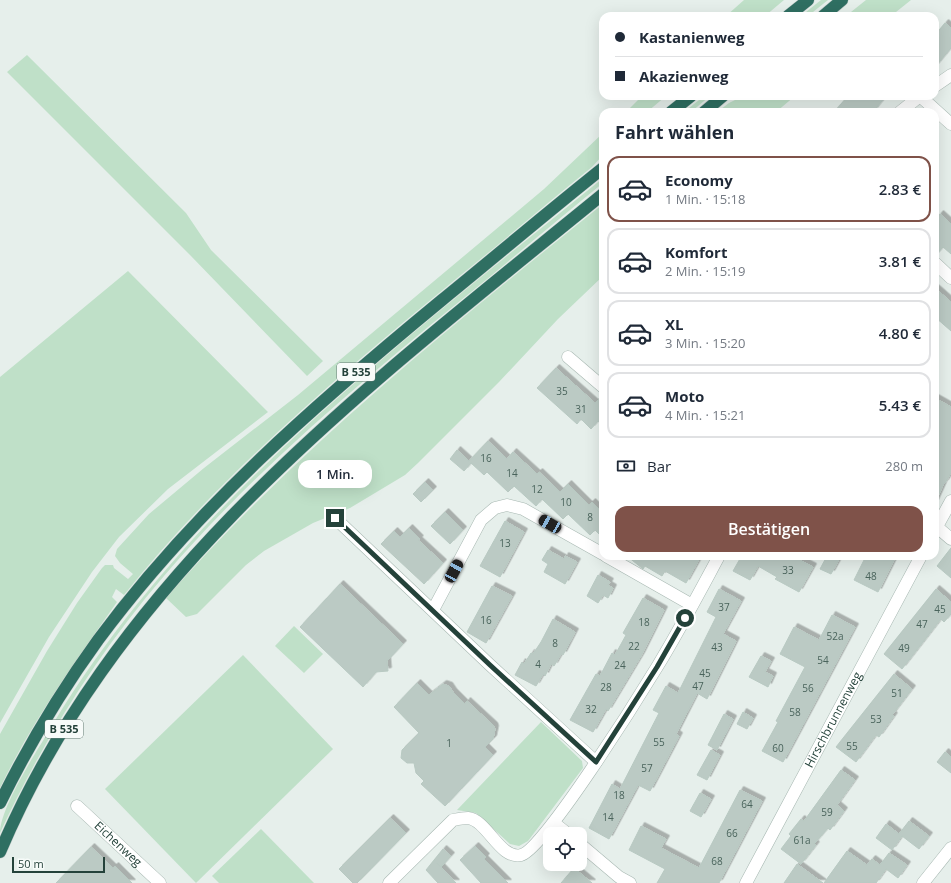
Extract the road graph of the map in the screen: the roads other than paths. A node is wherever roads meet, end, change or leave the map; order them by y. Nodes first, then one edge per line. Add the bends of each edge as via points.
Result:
1 (795, 0) edge
2 (808, 0) edge
3 (842, 0) edge
4 (790, 12) edge
5 (793, 12) edge
6 (828, 12) edge
7 (951, 75) edge
8 (939, 83) edge
9 (685, 100) edge
10 (719, 100) edge
11 (915, 100) edge
12 (924, 100) edge
13 (676, 108) edge
14 (709, 108) edge
15 (905, 108) edge
16 (933, 108) edge
17 (939, 113) edge
18 (951, 124) edge
19 (599, 171) edge
20 (599, 197) edge
21 (939, 267) edge
22 (951, 278) edge
23 (568, 357) dead end
24 (599, 384) edge
25 (951, 501) edge
26 (335, 518) dead end
27 (939, 523) edge
28 (939, 530) edge
29 (951, 539) edge
30 (599, 552) edge
31 (613, 560) edge
32 (717, 560) edge
33 (919, 560) edge
34 (692, 605) junction
35 (433, 610) junction
36 (596, 762) junction
37 (0, 803) edge
38 (77, 806) dead end
39 (554, 823) junction
40 (559, 827) edge
41 (951, 848) edge
42 (587, 851) edge
43 (0, 852) edge
44 (617, 880) edge
45 (160, 883) edge
46 (390, 883) edge
47 (630, 883) edge
48 (746, 883) edge
49 (923, 883) edge

1 - 4 highway
2 - 5 highway
3 - 6 highway
7 - 8 street
9 - 13 highway
10 - 14 highway
11 - 15 street
12 - 16 street
17 - 18 street
19 - 37 highway, B 535 via 380,351 226,491 162,561 98,640 30,745
20 - 43 highway, B 535 via 352,402 201,547 125,638 76,709 28,792
21 - 22 street
23 - 24 street
25 - 27 street
26 - 35 street
28 - 29 street
30 - 35 street via 523,509 507,505 495,508 481,520
31 - 34 street
32 - 34 street
33 - 48 street, Hirschbrunnenweg
34 - 36 street via 657,667
35 - 36 street
36 - 39 street
38 - 45 street, Eichenweg
39 - 40 street
39 - 46 street via 529,851 520,856 503,849 477,822 469,818 453,820
41 - 49 street
42 - 44 street
44 - 47 street

